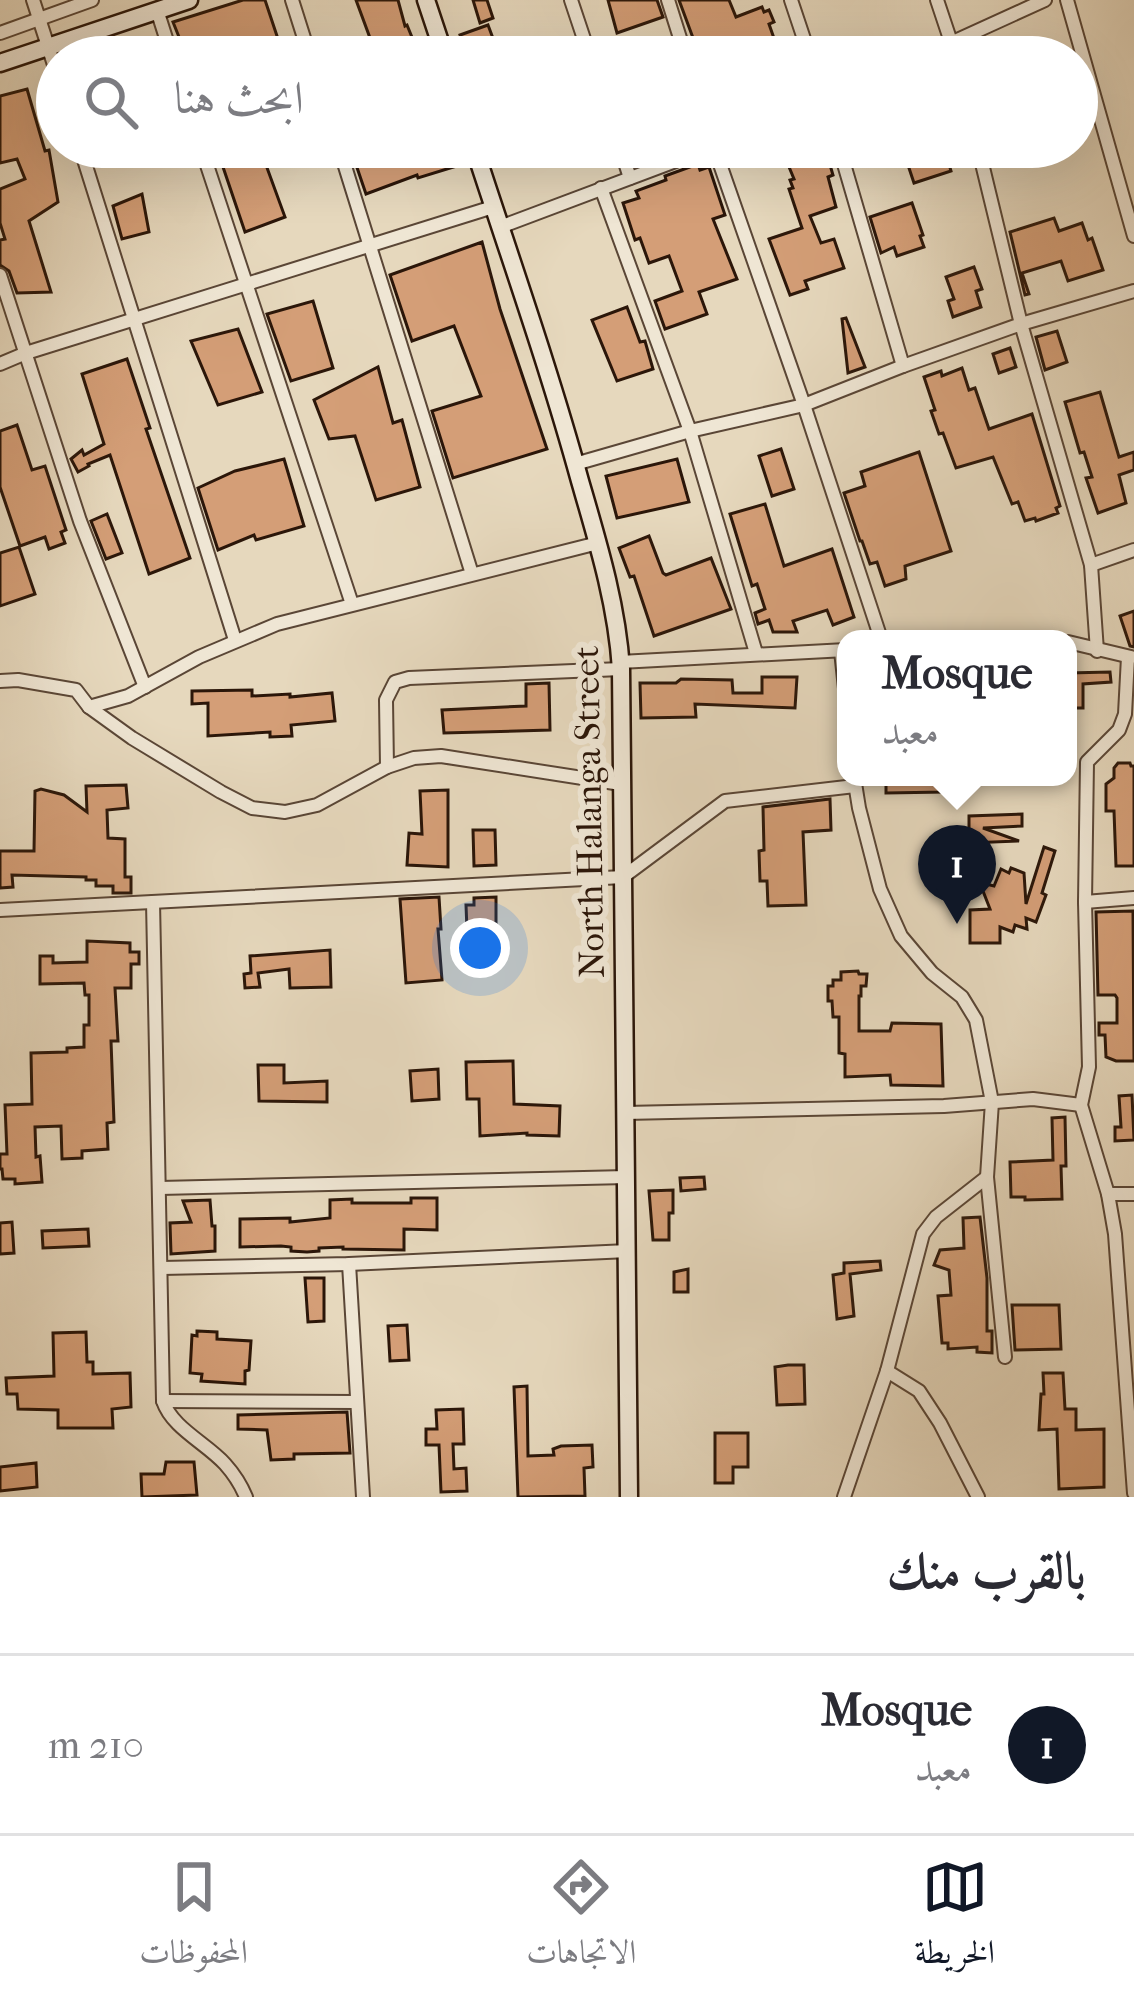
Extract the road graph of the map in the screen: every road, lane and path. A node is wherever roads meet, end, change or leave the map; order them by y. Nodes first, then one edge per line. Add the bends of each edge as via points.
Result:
1 (33, 0) edge
2 (92, 0) edge
3 (188, 0) edge
4 (292, 0) edge
5 (426, 0) edge
6 (571, 0) edge
7 (668, 0) edge
8 (791, 0) edge
9 (937, 0) edge
10 (1045, 0) edge
11 (1066, 0) edge
12 (135, 8) edge
13 (157, 10) junction
14 (39, 19) junction
15 (0, 33) edge
16 (45, 36) edge
17 (75, 36) edge
18 (165, 36) edge
19 (303, 36) edge
20 (438, 36) edge
21 (583, 36) edge
22 (679, 36) edge
23 (803, 36) edge
24 (950, 36) edge
25 (961, 36) edge
26 (1076, 36) edge
27 (36, 52) edge
28 (0, 63) edge
29 (1098, 111) edge
30 (86, 168) edge
31 (208, 168) edge
32 (346, 168) edge
33 (481, 168) edge
34 (627, 168) edge
35 (657, 168) edge
36 (720, 168) edge
37 (844, 168) edge
38 (983, 168) edge
39 (630, 178) junction
40 (602, 188) junction
41 (494, 207) junction
42 (500, 227) junction
43 (1134, 236) edge
44 (371, 245) junction
45 (0, 275) edge
46 (244, 285) junction
47 (1134, 291) edge
48 (133, 319) junction
49 (1021, 325) junction
50 (26, 353) junction
51 (0, 364) edge
52 (903, 365) junction
53 (804, 406) junction
54 (690, 431) junction
55 (575, 464) junction
56 (598, 543) junction
57 (1134, 550) edge
58 (1091, 565) junction
59 (472, 574) junction
60 (352, 604) junction
61 (878, 630) edge
62 (235, 640) junction
63 (1077, 645) edge
64 (837, 651) edge
65 (1097, 651) junction
66 (756, 653) junction
67 (1131, 657) edge
68 (621, 665) junction
69 (0, 681) edge
70 (145, 687) junction
71 (89, 706) junction
72 (387, 767) junction
73 (621, 784) junction
74 (837, 784) edge
75 (856, 786) edge
76 (623, 877) junction
77 (1134, 898) edge
78 (153, 902) junction
79 (1085, 902) junction
80 (0, 910) edge
81 (992, 1102) junction
82 (1081, 1106) junction
83 (625, 1113) junction
84 (627, 1177) junction
85 (987, 1177) junction
86 (160, 1188) junction
87 (1134, 1194) edge
88 (1108, 1195) junction
89 (628, 1251) junction
90 (349, 1264) junction
91 (162, 1268) junction
92 (1005, 1357) dead end
93 (887, 1371) junction
94 (164, 1401) junction
95 (357, 1402) junction
96 (1134, 1493) edge
97 (246, 1497) edge
98 (363, 1497) edge
99 (629, 1497) edge
100 (844, 1497) edge
101 (978, 1497) edge

1 - 14 street
2 - 14 street
3 - 13 street
4 - 19 street
5 - 20 street
6 - 21 street
7 - 22 street
8 - 23 street
9 - 24 street
10 - 25 street
11 - 26 street
12 - 13 street
12 - 17 street
13 - 18 street
14 - 15 street
14 - 16 street
27 - 28 street
29 - 43 street
30 - 48 street
31 - 46 street
32 - 44 street
33 - 41 street, North Halanga Street
34 - 39 street
35 - 39 street
36 - 53 street
37 - 52 street
38 - 49 street
39 - 40 street
40 - 42 street
40 - 54 street
41 - 42 street, North Halanga Street
41 - 44 street
42 - 55 street, North Halanga Street
44 - 46 street
44 - 59 street
45 - 50 street
46 - 48 street
46 - 60 street
47 - 49 street
48 - 50 street
48 - 62 street
49 - 52 street
49 - 58 street
50 - 51 street
50 - 70 street
52 - 53 street
53 - 54 street
53 - 61 street
54 - 55 street
54 - 66 street
55 - 56 street, North Halanga Street
56 - 59 street
56 - 68 street, North Halanga Street
57 - 58 street
58 - 65 street
59 - 60 street
60 - 62 street
62 - 70 street
63 - 65 street
64 - 66 street
65 - 67 street
66 - 68 street
67 - 79 street via 1119,730 1087,762
68 - 72 street via 395,682 386,700
68 - 73 street, North Halanga Street
69 - 71 street via 76,690
70 - 71 street
71 - 72 street via 252,808 317,805
72 - 73 street via 442,757
73 - 76 street, North Halanga Street
74 - 76 street via 725,800
75 - 81 street via 880,889 901,936 976,1020
76 - 78 street
76 - 83 street, North Halanga Street
77 - 79 street
78 - 80 street
78 - 86 street
79 - 82 street via 1089,1067
81 - 82 street
81 - 83 street
81 - 85 street
82 - 88 street
83 - 84 street, North Halanga Street
84 - 86 street
84 - 89 street, North Halanga Street
85 - 92 street
85 - 93 street via 923,1234
86 - 91 street
87 - 88 street
88 - 96 street
89 - 90 street
89 - 99 street, North Halanga Street
90 - 91 street
90 - 95 street
91 - 94 street
93 - 100 street
93 - 101 street via 919,1391
94 - 95 street
94 - 97 street
95 - 98 street

